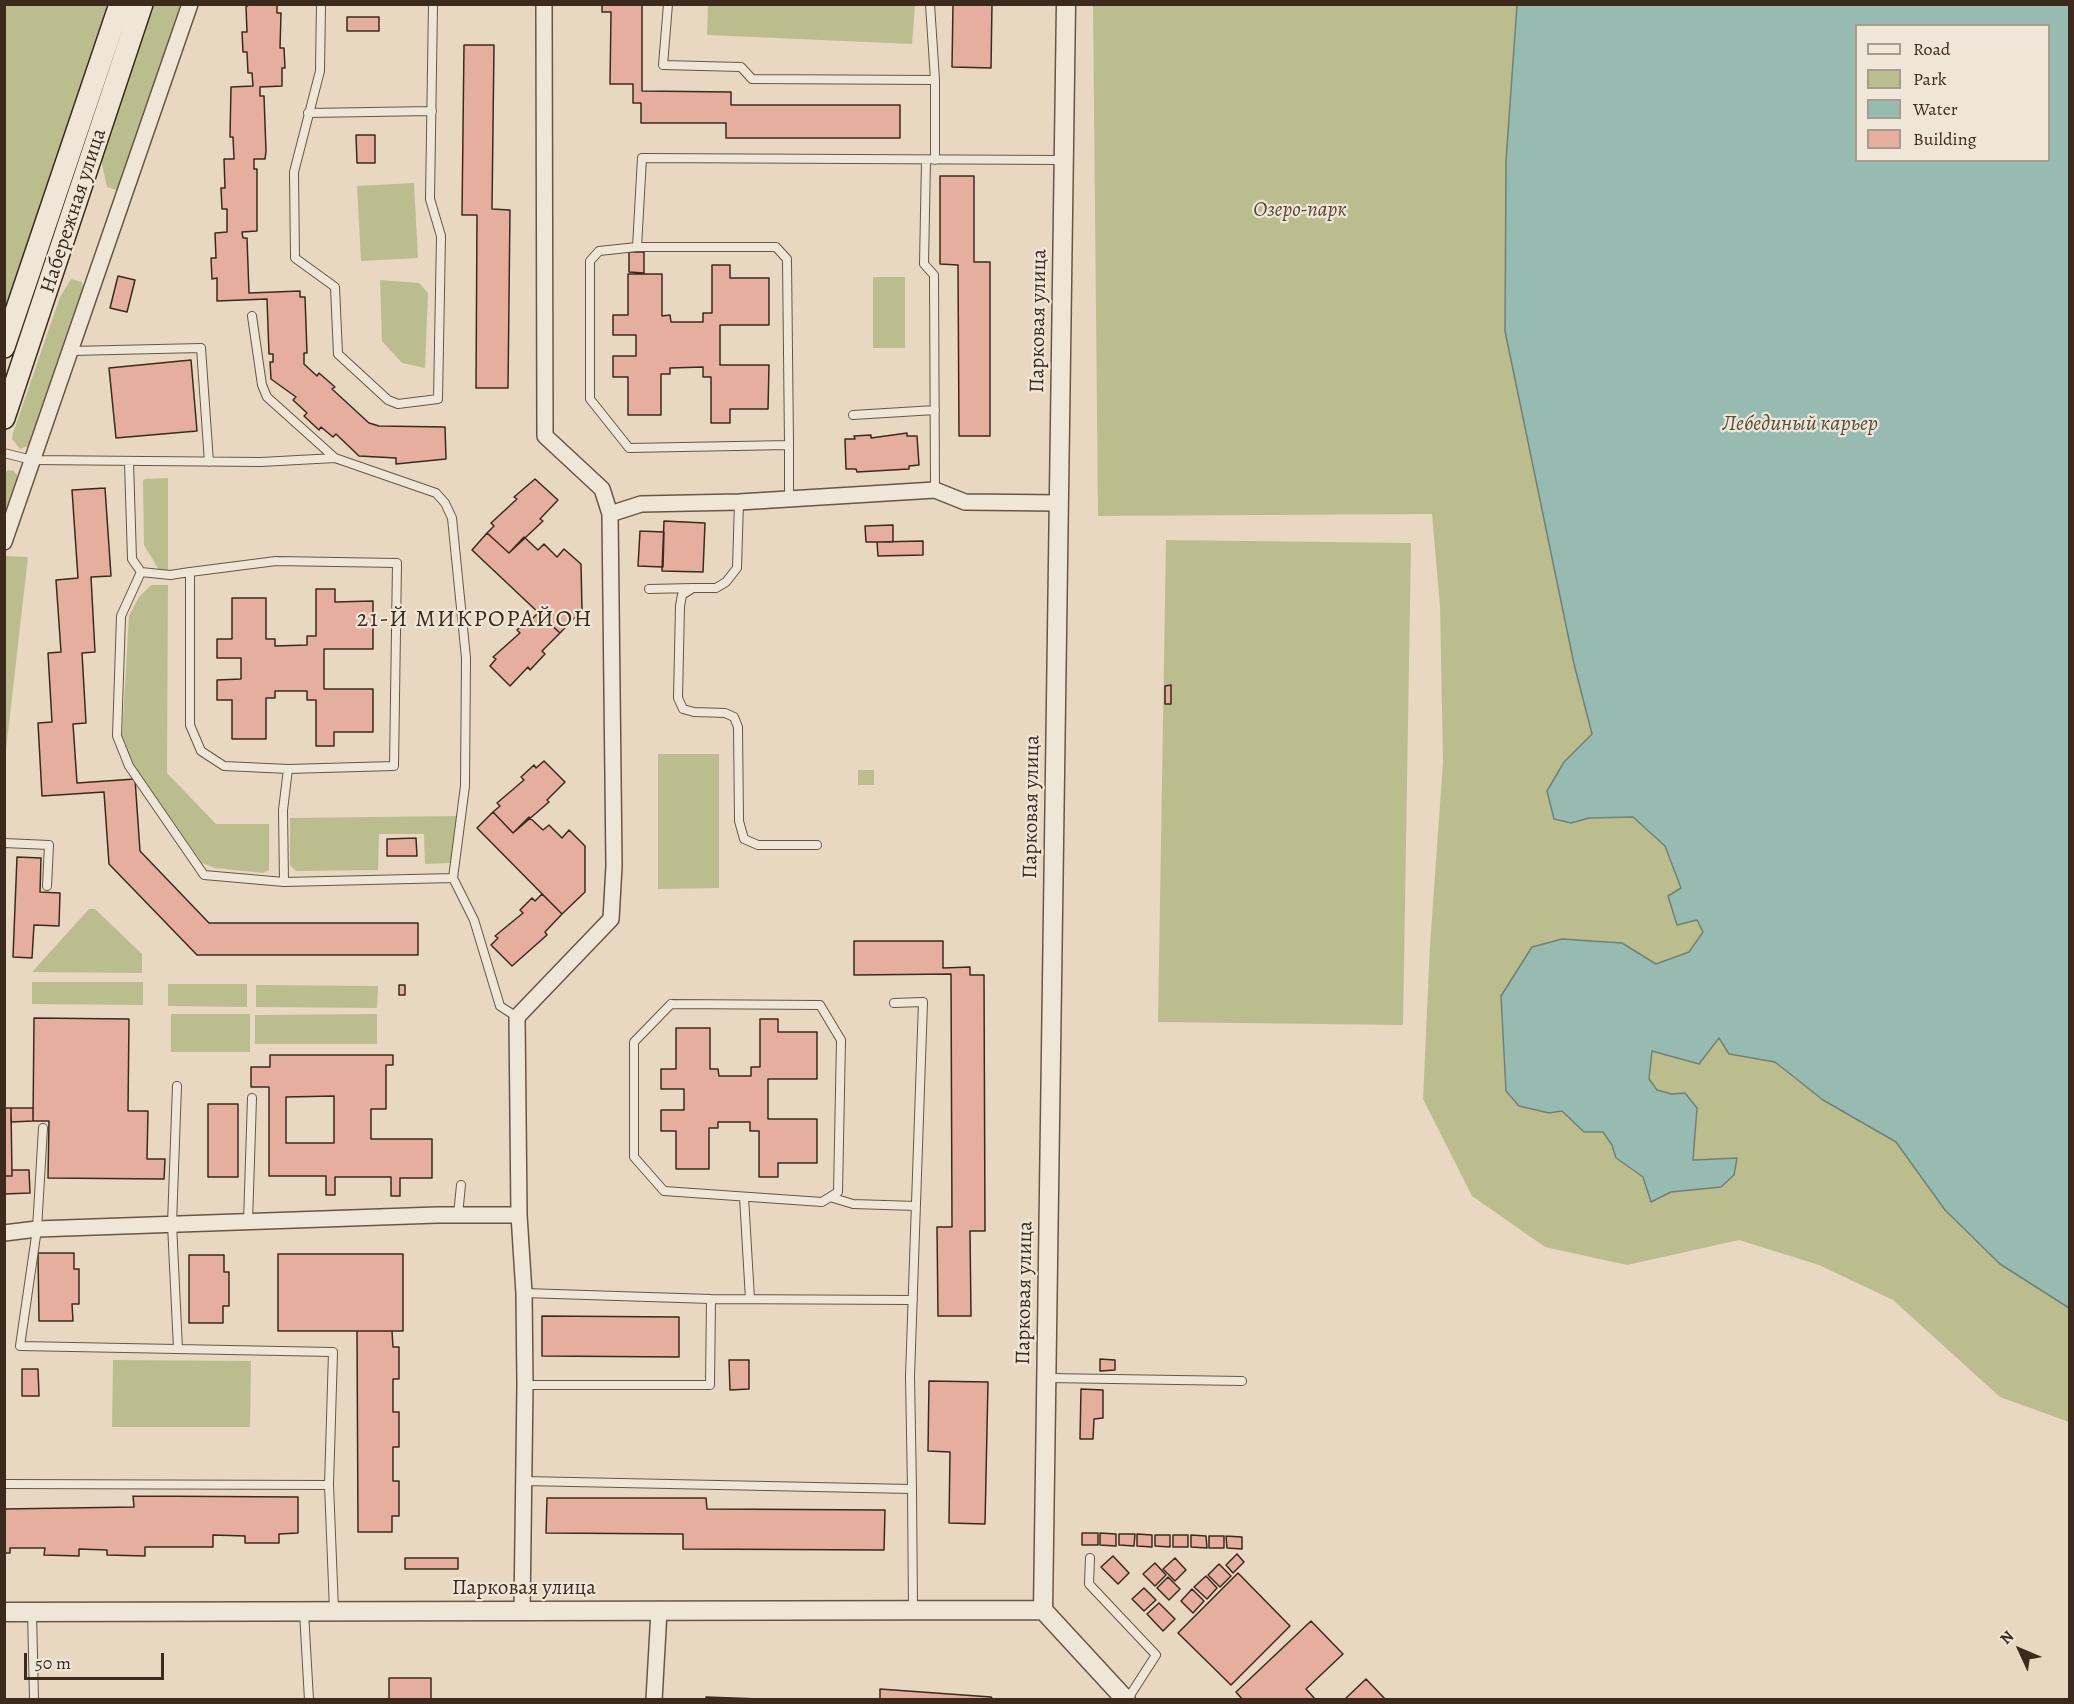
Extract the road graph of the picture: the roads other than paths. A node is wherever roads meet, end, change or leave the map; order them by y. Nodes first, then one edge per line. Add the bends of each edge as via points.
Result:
1 (120, 4) edge
2 (142, 4) edge
3 (190, 4) edge
4 (321, 4) edge
5 (433, 4) edge
6 (544, 4) edge
7 (668, 4) edge
8 (930, 4) edge
9 (1066, 4) edge
10 (935, 80) junction
11 (432, 111) junction
12 (308, 113) junction
13 (926, 160) junction
14 (935, 160) junction
15 (1064, 160) junction
16 (637, 247) junction
17 (252, 316) dead end
18 (4, 347) edge
19 (70, 351) junction
20 (935, 410) junction
21 (853, 416) dead end
22 (4, 418) edge
23 (789, 445) junction
24 (4, 453) edge
25 (335, 458) junction
26 (32, 460) junction
27 (129, 462) junction
28 (209, 462) junction
29 (935, 490) junction
30 (789, 500) junction
31 (739, 502) junction
32 (1059, 502) junction
33 (610, 514) junction
34 (4, 542) edge
35 (141, 572) junction
36 (190, 573) junction
37 (693, 588) junction
38 (649, 589) dead end
39 (288, 769) junction
40 (4, 843) edge
41 (817, 845) dead end
42 (453, 878) junction
43 (284, 882) junction
44 (47, 886) dead end
45 (894, 1003) dead end
46 (517, 1017) junction
47 (177, 1086) dead end
48 (252, 1098) dead end
49 (43, 1128) dead end
50 (461, 1185) dead end
51 (744, 1197) junction
52 (830, 1197) junction
53 (916, 1206) junction
54 (458, 1215) junction
55 (519, 1215) junction
56 (248, 1223) junction
57 (172, 1224) junction
58 (37, 1229) junction
59 (4, 1233) edge
60 (524, 1293) junction
61 (711, 1299) junction
62 (750, 1299) junction
63 (913, 1300) junction
64 (178, 1349) junction
65 (1046, 1378) junction
66 (1242, 1382) dead end
67 (525, 1385) junction
68 (524, 1481) junction
69 (4, 1484) edge
70 (329, 1485) junction
71 (912, 1489) junction
72 (1090, 1558) dead end
73 (913, 1610) junction
74 (1043, 1610) junction
75 (334, 1611) junction
76 (522, 1611) junction
77 (659, 1611) junction
78 (4, 1612) edge
79 (32, 1612) junction
80 (304, 1612) junction
81 (34, 1700) edge
82 (309, 1700) edge
83 (654, 1700) edge
84 (1126, 1700) edge

1 - 18 main road, Набережная улица
2 - 22 main road, Набережная улица
3 - 19 street
4 - 12 lane via 320,71
5 - 11 lane
6 - 33 street via 545,436 602,489
7 - 10 lane via 663,65 741,67 752,79
8 - 10 lane
9 - 15 street, Парковая улица
10 - 14 lane
11 - 12 lane
11 - 12 lane via 430,199 441,236 438,399 398,404 388,400 338,354 335,287 295,258 294,172
13 - 14 lane
13 - 16 lane via 642,158
13 - 20 lane via 924,264 934,274
14 - 15 lane
15 - 32 street, Парковая улица
16 - 23 lane via 776,247 787,259
16 - 23 lane via 600,251 590,261 590,399 629,448
17 - 25 lane via 267,397
19 - 26 street
19 - 28 lane via 201,348
20 - 21 lane
20 - 29 lane
23 - 30 lane
24 - 26 lane
25 - 28 lane
25 - 42 lane via 436,493 452,518 466,657 465,786
26 - 27 lane
26 - 34 street
27 - 28 lane
27 - 35 lane via 132,559
29 - 30 street
29 - 32 street via 965,502
30 - 31 street
31 - 33 street via 641,504
31 - 37 lane via 737,568 716,588
32 - 65 street, Парковая улица
33 - 46 street via 614,866 611,919
35 - 36 lane
35 - 43 lane via 122,616 117,736 120,750 204,875
36 - 39 lane via 190,725 201,752 224,766
36 - 39 lane via 276,561 397,563 394,766
37 - 38 lane
37 - 41 lane via 682,595 680,606 678,698 683,709 734,717 738,727 739,821 744,838 758,845
39 - 43 lane via 283,810
40 - 44 lane via 49,845
42 - 43 lane
42 - 46 lane via 474,920 500,1006
45 - 53 lane via 923,1002
46 - 55 street
47 - 57 lane
48 - 56 lane
49 - 58 lane
50 - 54 lane
51 - 52 lane via 822,1202
51 - 52 lane via 664,1191 634,1157 634,1042 671,1004 820,1005 841,1040 838,1192
51 - 62 lane
52 - 53 lane via 853,1204
53 - 63 lane
54 - 55 street
54 - 56 street
55 - 60 street
56 - 57 street
57 - 58 street
57 - 64 lane
58 - 59 street
58 - 64 lane via 20,1346
60 - 61 lane
60 - 67 street
61 - 62 lane
61 - 67 lane via 710,1385
62 - 63 lane
63 - 71 lane
64 - 70 lane via 333,1352
65 - 66 lane
65 - 74 street, Парковая улица
67 - 68 street
68 - 71 lane
68 - 76 street
69 - 70 lane
70 - 75 lane
71 - 73 lane
72 - 84 lane via 1089,1584 1156,1655
73 - 74 street, Парковая улица
73 - 77 street, Парковая улица
74 - 84 street
75 - 76 street, Парковая улица
75 - 80 street, Парковая улица
76 - 77 street, Парковая улица
77 - 83 street
78 - 79 street, Парковая улица
79 - 80 street, Парковая улица
79 - 81 lane
80 - 82 lane

